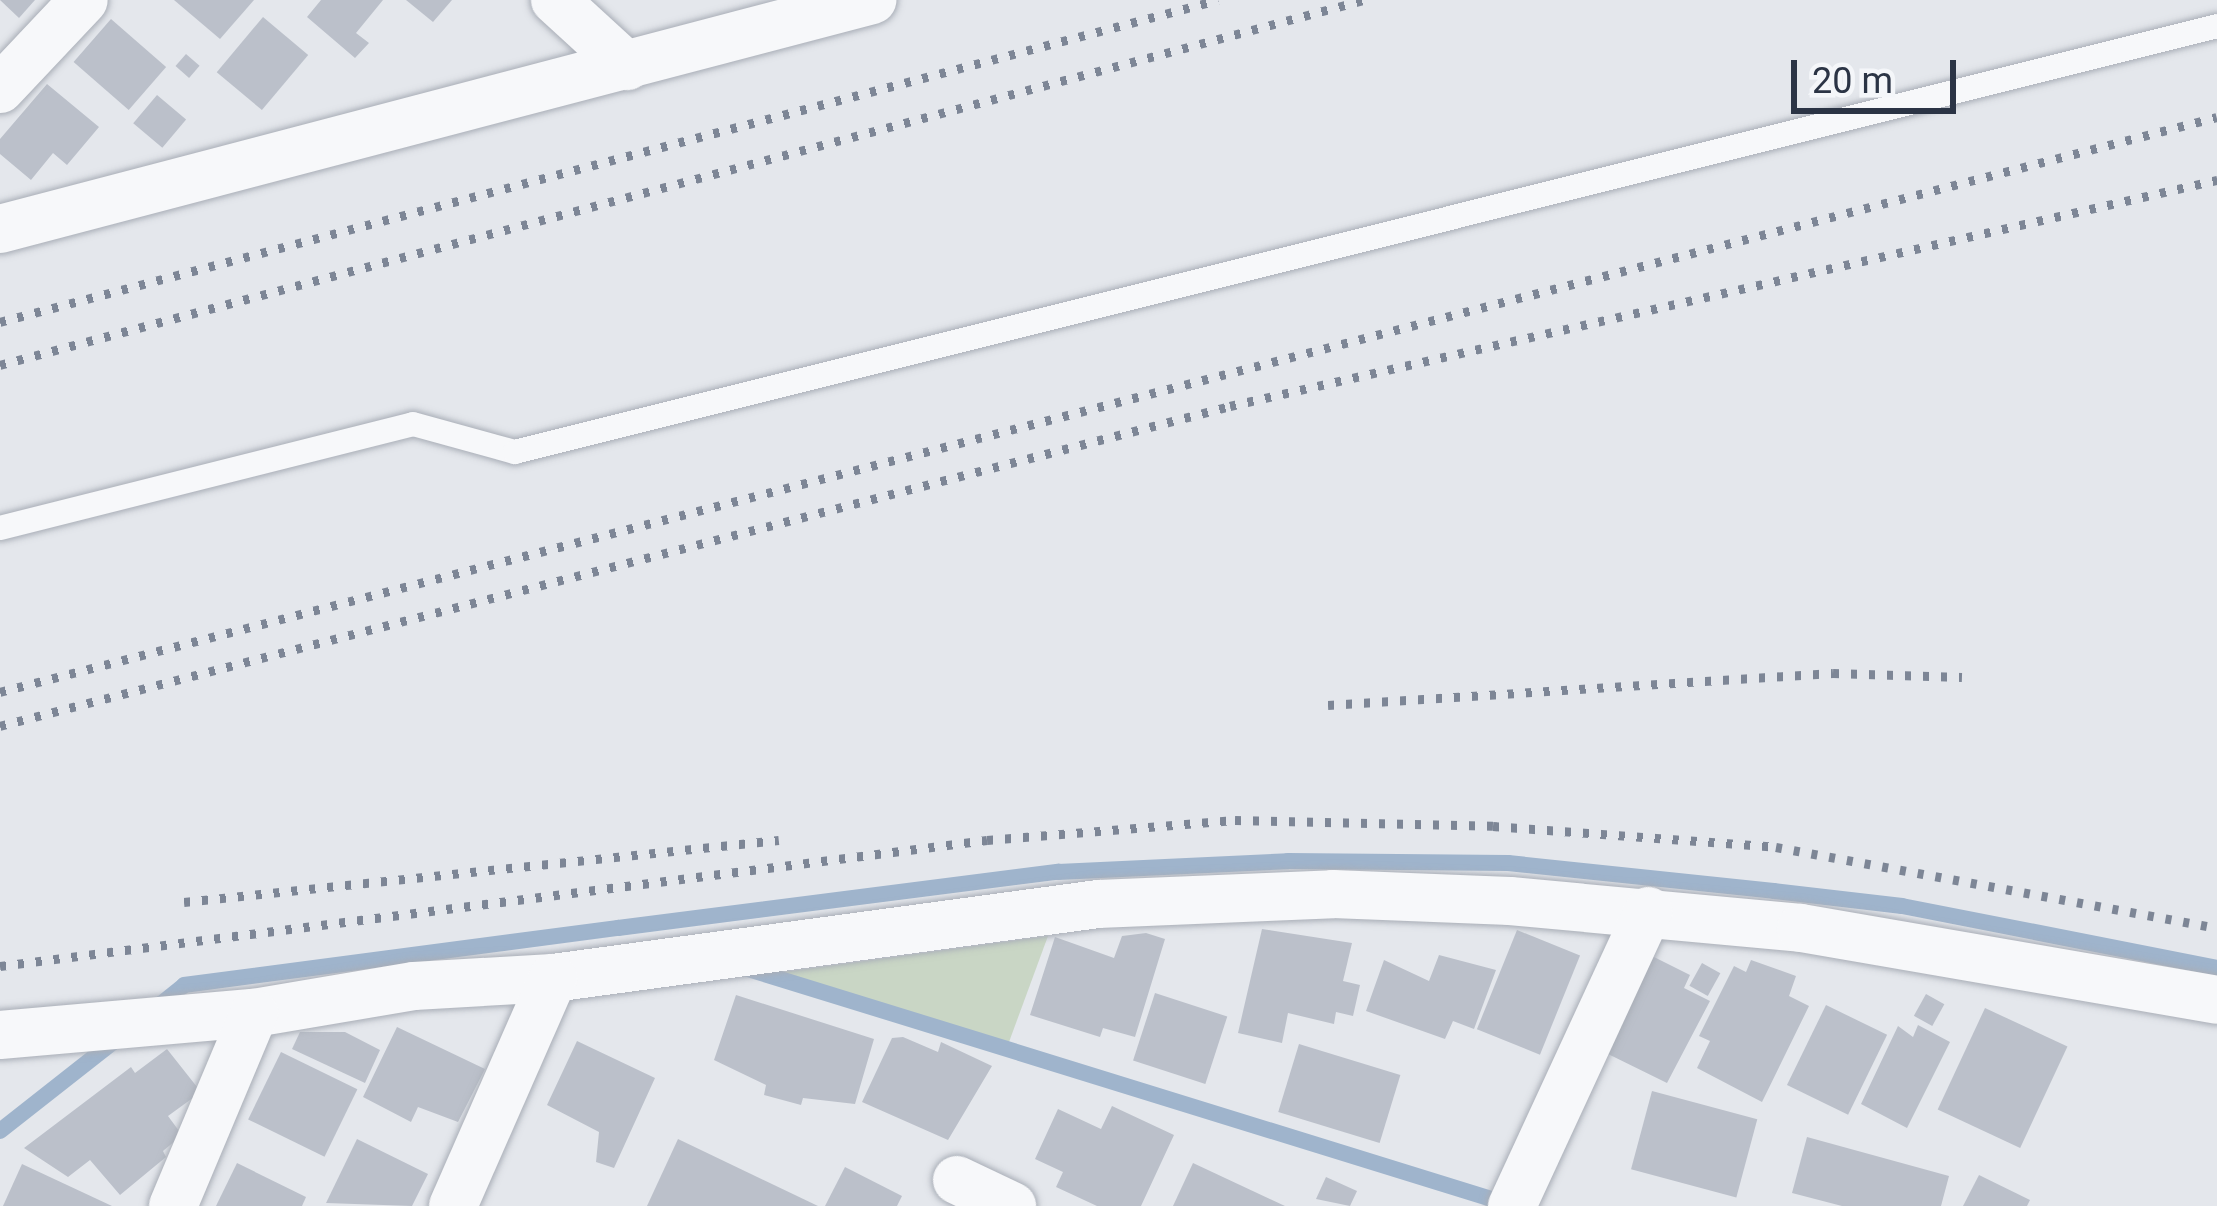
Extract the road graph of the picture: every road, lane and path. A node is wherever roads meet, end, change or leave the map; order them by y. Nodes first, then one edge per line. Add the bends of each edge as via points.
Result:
1 (84, 0) edge
2 (555, 0) edge
3 (872, 0) edge
4 (2217, 26) edge
5 (627, 66) junction
6 (0, 89) edge
7 (0, 230) edge
8 (0, 527) edge
9 (1648, 911) junction
10 (553, 978) junction
11 (2217, 1000) edge
12 (254, 1013) junction
13 (0, 1035) edge
14 (957, 1180) dead end
15 (173, 1206) edge
16 (453, 1206) edge
17 (1012, 1206) edge
18 (1512, 1206) edge

1 - 6 street
2 - 5 street
3 - 5 street
4 - 8 lane via 514,452 413,424
5 - 7 street
9 - 10 street via 1333,894 1098,904
9 - 11 street via 1972,952
9 - 18 street
10 - 12 street via 415,986
10 - 16 street
12 - 13 street
12 - 15 street
14 - 17 street

